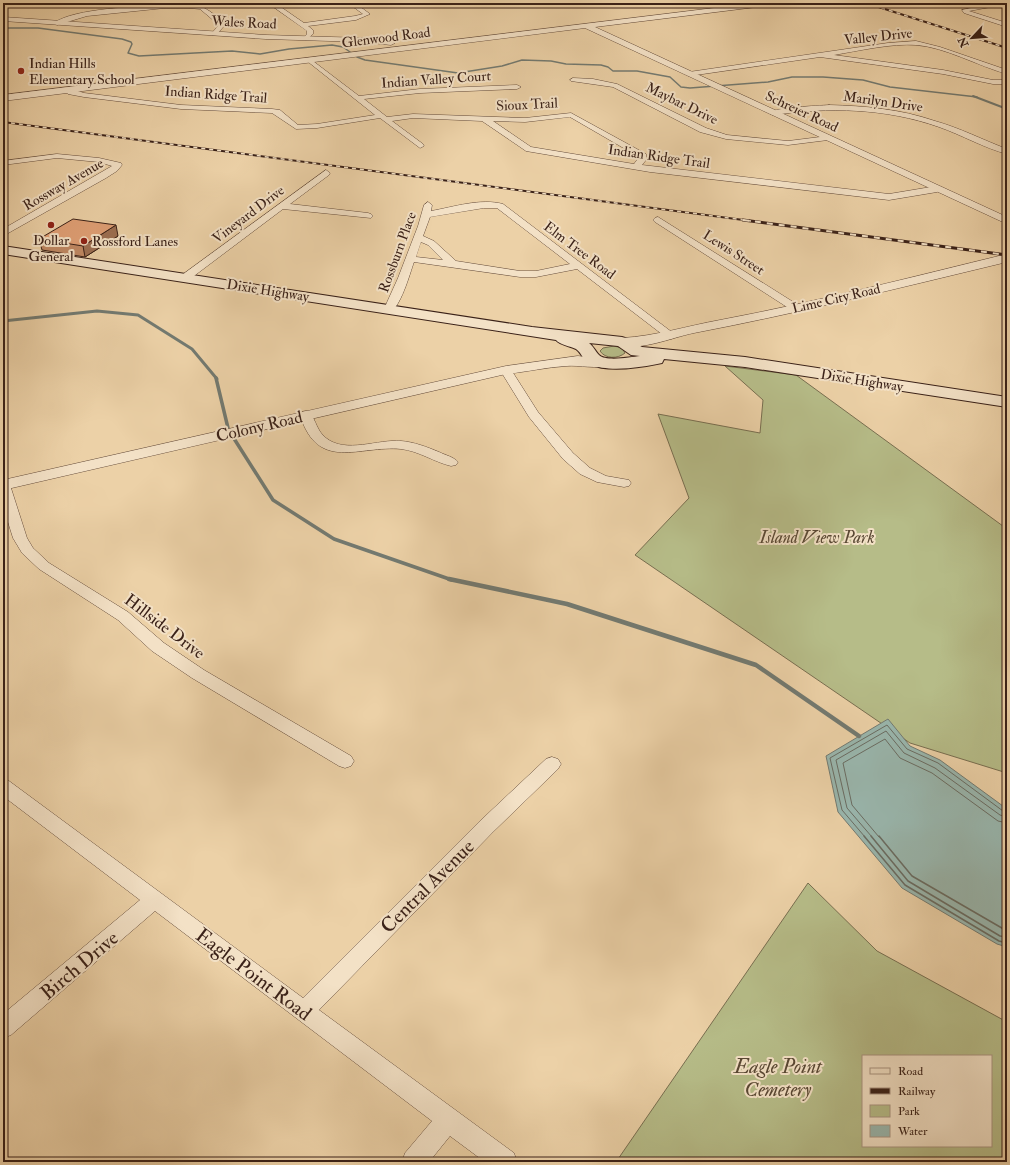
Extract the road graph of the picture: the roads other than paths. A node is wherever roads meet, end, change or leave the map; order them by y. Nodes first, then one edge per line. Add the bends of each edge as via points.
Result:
1 (271, 3) edge
2 (352, 3) edge
3 (773, 3) edge
4 (1005, 3) edge
5 (3, 19) edge
6 (57, 23) junction
7 (303, 25) junction
8 (1007, 25) edge
9 (586, 26) junction
10 (214, 34) junction
11 (306, 38) junction
12 (410, 47) junction
13 (820, 55) junction
14 (309, 60) junction
15 (1007, 72) edge
16 (689, 74) junction
17 (573, 80) dead end
18 (1007, 82) edge
19 (517, 87) dead end
20 (68, 90) junction
21 (3, 98) edge
22 (357, 98) junction
23 (773, 112) junction
24 (383, 118) junction
25 (484, 119) junction
26 (828, 138) junction
27 (420, 146) dead end
28 (1007, 152) edge
29 (3, 163) edge
30 (636, 167) junction
31 (326, 173) dead end
32 (937, 189) junction
33 (281, 206) junction
34 (466, 208) junction
35 (426, 215) junction
36 (368, 216) dead end
37 (658, 220) dead end
38 (1007, 221) edge
39 (3, 233) edge
40 (418, 237) junction
41 (3, 250) edge
42 (1007, 258) edge
43 (410, 259) junction
44 (453, 264) junction
45 (577, 266) junction
46 (186, 278) junction
47 (794, 307) junction
48 (389, 308) junction
49 (532, 332) junction
50 (665, 338) junction
51 (618, 342) junction
52 (588, 350) junction
53 (637, 351) junction
54 (674, 355) junction
55 (717, 360) junction
56 (602, 362) junction
57 (624, 363) junction
58 (510, 369) junction
59 (1007, 402) edge
60 (306, 415) junction
61 (450, 462) dead end
62 (624, 483) dead end
63 (3, 485) edge
64 (345, 761) dead end
65 (552, 764) dead end
66 (3, 786) edge
67 (154, 900) junction
68 (304, 1011) junction
69 (3, 1028) edge
70 (448, 1120) junction
71 (414, 1162) edge
72 (505, 1162) edge

1 - 7 street
2 - 7 street via 367,14 356,18
3 - 9 street, Glenwood Road
4 - 8 street via 965,10 973,15
5 - 6 street, Wales Road
6 - 10 street, Wales Road
6 - 10 street via 87,14 189,6 202,8 222,25
7 - 11 street via 310,32
9 - 12 street, Glenwood Road
9 - 16 street, Schreier Road
10 - 11 street, Wales Road
11 - 12 street, Wales Road via 366,40
12 - 14 street, Glenwood Road
13 - 15 street, Valley Drive via 916,43
13 - 16 street, Valley Drive
13 - 18 street, Valley Drive via 937,71 993,82
14 - 20 street, Glenwood Road
14 - 22 street
16 - 23 street, Schreier Road
17 - 26 street, Maybar Drive via 616,85 692,124 722,136 777,142 808,142
19 - 22 street, Indian Valley Court via 420,90
20 - 21 street, Glenwood Road
20 - 24 street, Indian Ridge Trail via 75,94 181,107 272,111 296,127
22 - 24 street
23 - 26 street, Schreier Road
23 - 28 street, Marilyn Drive via 830,108 903,114 937,124
24 - 25 street, Indian Ridge Trail via 413,116
24 - 27 street
25 - 30 street, Indian Ridge Trail via 529,149
25 - 30 street, Sioux Trail via 525,120 571,115 643,156
26 - 32 street, Schreier Road
29 - 39 street, Rossway Avenue via 57,156 99,160 118,165
30 - 32 street, Indian Ridge Trail via 890,197
31 - 33 street, Vineyard Drive
32 - 38 street, Schreier Road
33 - 36 street
33 - 46 street, Vineyard Drive
34 - 35 street
34 - 35 street, Rossburn Place via 428,204
34 - 45 street, Elm Tree Road via 500,206
35 - 40 street, Rossburn Place
37 - 47 street, Lewis Street
40 - 43 street, Rossburn Place
40 - 44 street via 431,243
41 - 46 main road, Dixie Highway
42 - 47 street, Lime City Road
43 - 44 street
43 - 48 street, Rossburn Place
44 - 45 street via 520,274 536,274
45 - 50 street, Elm Tree Road
46 - 48 main road, Dixie Highway
47 - 50 street, Lime City Road via 679,332
48 - 49 main road, Dixie Highway
49 - 51 main road, Dixie Highway
49 - 52 main road, Dixie Highway via 573,341
50 - 51 street, Lime City Road
50 - 53 street, Lime City Road
50 - 54 main road via 657,345
51 - 52 main road via 598,343
51 - 53 main road, Dixie Highway
52 - 56 main road, Dixie Highway via 591,357
52 - 58 street, Colony Road via 570,358
53 - 54 main road, Dixie Highway
53 - 57 main road via 635,359
54 - 55 main road, Dixie Highway
55 - 57 main road, Dixie Highway via 674,358
55 - 59 main road, Dixie Highway
56 - 57 main road, Dixie Highway
56 - 58 street, Colony Road via 569,362
58 - 60 street, Colony Road
58 - 62 street via 533,414 568,456 584,472
60 - 61 street via 313,433 333,448 362,449 390,444 403,445
60 - 63 street, Colony Road
63 - 64 street, Hillside Drive via 20,538 27,550 44,566 123,616 158,647 198,674
65 - 68 street, Central Avenue
66 - 67 street, Eagle Point Road
67 - 68 street, Eagle Point Road
67 - 69 street, Birch Drive
68 - 70 street, Eagle Point Road
70 - 71 street
70 - 72 street, Eagle Point Road

